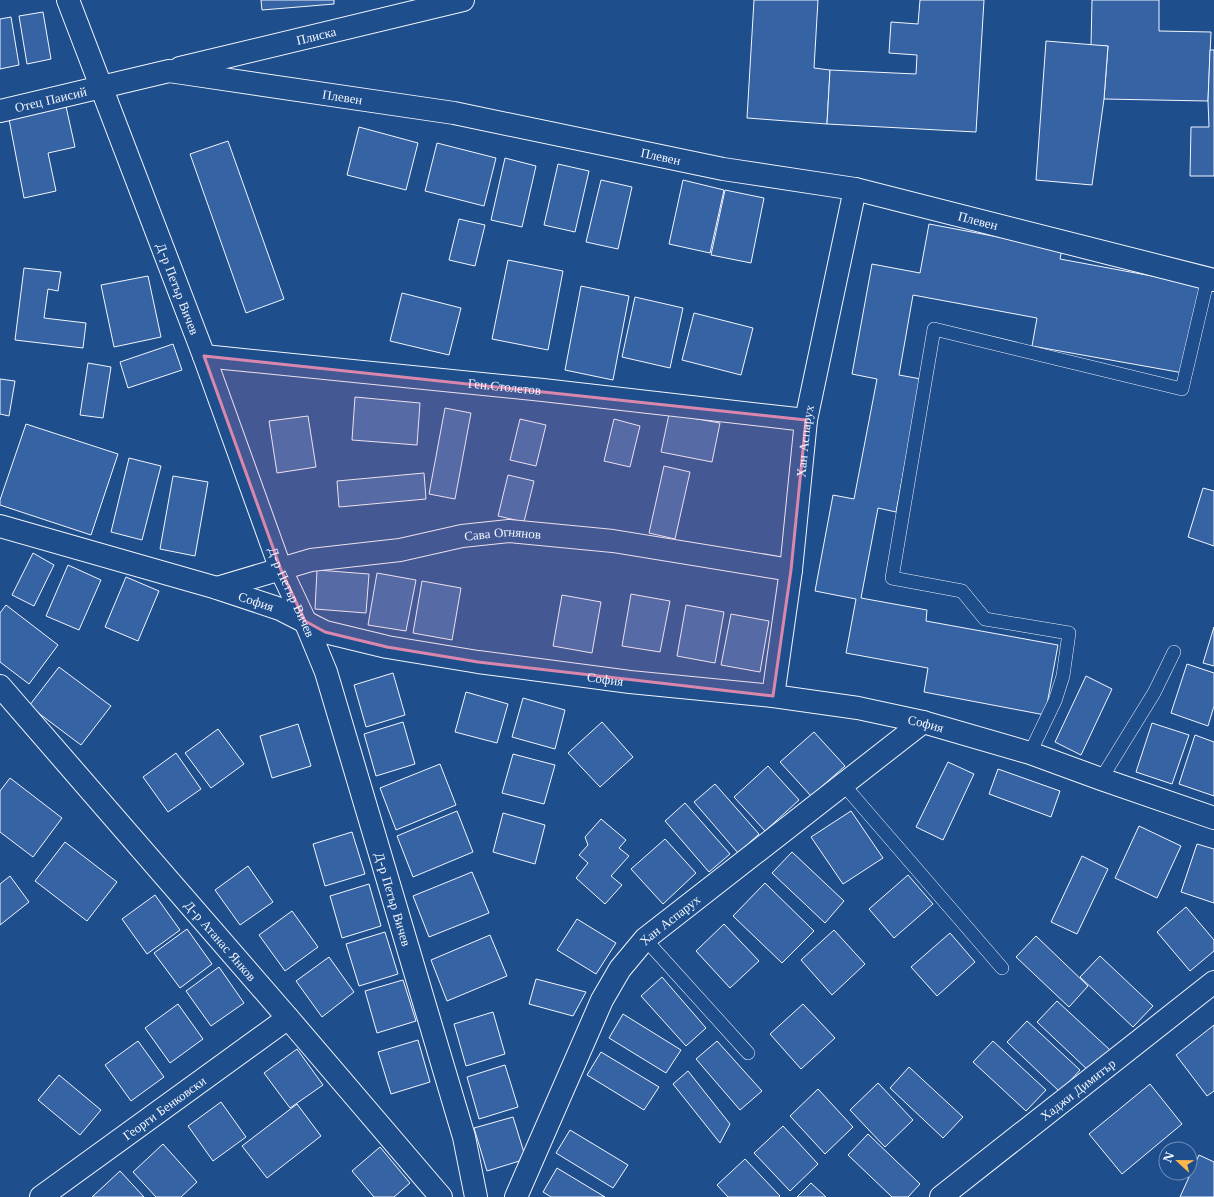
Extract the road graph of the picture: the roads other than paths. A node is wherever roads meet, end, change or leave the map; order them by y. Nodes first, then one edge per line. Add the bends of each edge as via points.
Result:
1 (68, 0) edge
2 (463, 0) edge
3 (169, 71) junction
4 (102, 87) junction
5 (0, 111) edge
6 (855, 189) junction
7 (1211, 279) edge
8 (204, 356) junction
9 (806, 420) junction
10 (0, 526) edge
11 (281, 570) junction
12 (791, 570) junction
13 (217, 588) junction
14 (305, 621) junction
15 (1174, 652) dead end
16 (0, 686) edge
17 (773, 696) junction
18 (923, 722) junction
19 (1030, 753) junction
20 (1101, 779) junction
21 (843, 784) junction
22 (1214, 818) edge
23 (645, 940) junction
24 (1002, 968) dead end
25 (1214, 982) edge
26 (288, 1018) junction
27 (748, 1053) dead end
28 (41, 1197) edge
29 (441, 1197) edge
30 (476, 1197) edge
31 (516, 1197) edge
32 (941, 1197) edge

1 - 4 street, Д-р Петър Вичев
2 - 3 street, Плиска
3 - 4 street, Плевен
3 - 6 street, Плевен via 454,113 723,170
4 - 5 street, Отец Паисий
4 - 8 street, Д-р Петър Вичев
6 - 7 street, Плевен
6 - 9 street, Хан Аспарух
7 - 19 lane via 1182,389 934,329 892,578 962,591 985,619 1069,633 1063,676 1055,700
8 - 9 street, Ген.Столетов via 543,390
8 - 11 street, Д-р Петър Вичев
9 - 12 street, Хан Аспарух
10 - 13 street, София
11 - 12 street, Сава Огнянов via 312,560 400,550 462,536 509,531 613,541
11 - 13 street, Сава Огнянов
11 - 14 street, Д-р Петър Вичев
12 - 17 street, Хан Аспарух
13 - 14 street, София via 280,609
14 - 17 street, София via 325,632 387,647 478,662 630,682
14 - 30 street, Д-р Петър Вичев via 326,672 400,919 464,1137
15 - 20 lane via 1154,693
16 - 26 street, Д-р Атанас Янков
17 - 18 street, София via 858,708
18 - 19 street, София
18 - 21 street, Хан Аспарух
19 - 20 street, София
20 - 22 street, София
21 - 23 street, Хан Аспарух
21 - 24 lane
23 - 27 lane
23 - 31 street, Хан Аспарух via 620,969 602,1000
25 - 32 street, Хаджи Димитър
26 - 28 street, Георги Бенковски
26 - 29 street, Д-р Атанас Янков

